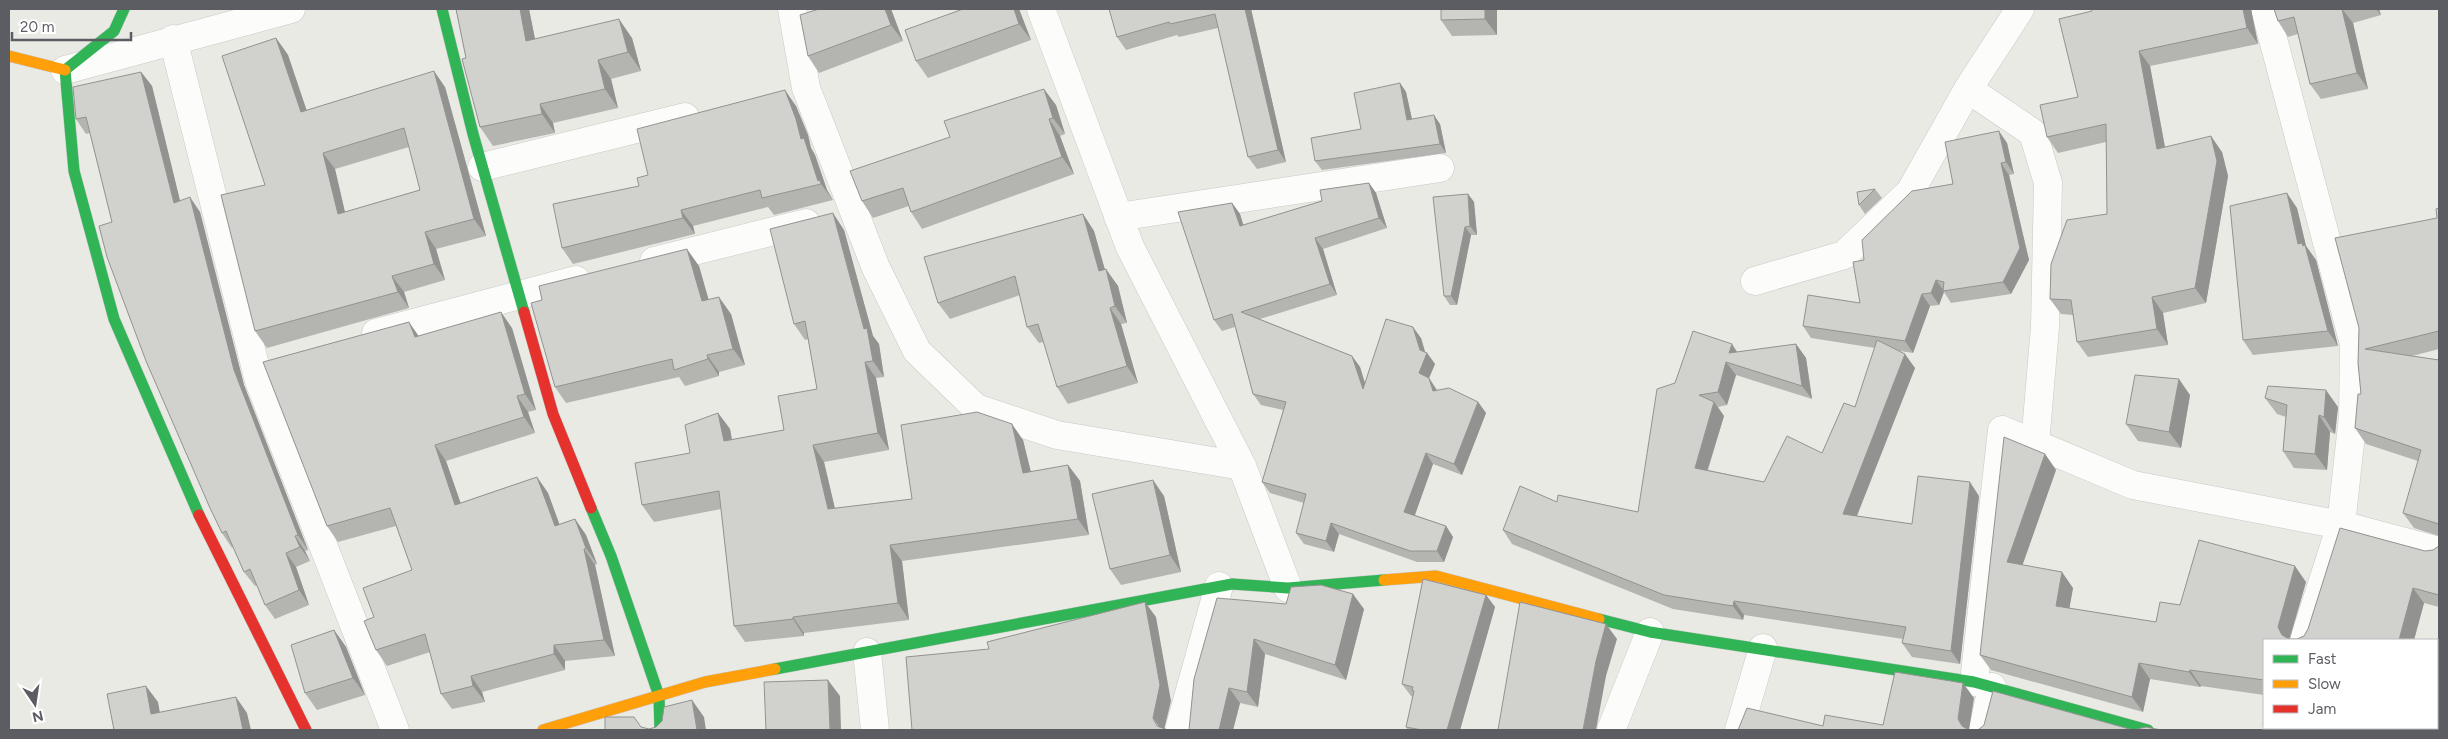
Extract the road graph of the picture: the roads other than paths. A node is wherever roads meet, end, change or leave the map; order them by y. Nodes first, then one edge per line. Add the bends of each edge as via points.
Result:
1 (124, 9) edge
2 (291, 9) edge
3 (442, 9) edge
4 (792, 9) edge
5 (1041, 9) edge
6 (2020, 9) edge
7 (2265, 9) edge
8 (173, 39) junction
9 (9, 56) edge
10 (65, 70) junction
11 (806, 88) junction
12 (1968, 89) junction
13 (777, 95) edge
14 (711, 111) edge
15 (482, 167) junction
16 (1440, 168) dead end
17 (854, 212) junction
18 (1118, 217) junction
19 (634, 265) edge
20 (595, 275) edge
21 (1754, 281) dead end
22 (519, 294) junction
23 (350, 340) edge
24 (284, 359) edge
25 (255, 367) junction
26 (2035, 444) junction
27 (1242, 466) junction
28 (2341, 525) junction
29 (2439, 551) edge
30 (1220, 586) junction
31 (1288, 588) junction
32 (1650, 632) junction
33 (2304, 639) edge
34 (1763, 648) junction
35 (867, 652) junction
36 (1983, 684) junction
37 (659, 696) junction
38 (306, 730) edge
39 (395, 730) edge
40 (543, 730) edge
41 (660, 730) edge
42 (875, 730) edge
43 (1180, 730) edge
44 (1611, 730) edge
45 (1739, 730) edge
46 (1983, 730) edge
47 (2148, 730) edge

1 - 10 street via 114,31
2 - 8 street
3 - 15 street
4 - 11 street
5 - 18 street
6 - 12 street
7 - 28 street via 2354,344 2353,416
8 - 10 street
8 - 25 street
9 - 10 street
10 - 38 street via 74,171 114,319 205,528
11 - 13 street
11 - 17 street
12 - 21 street via 1910,192 1844,255
12 - 26 street via 2033,133 2048,183 2045,327
14 - 15 street
15 - 22 street
16 - 18 street
17 - 19 street
17 - 27 street via 876,268 917,351 976,408 1057,435
18 - 27 street via 1130,247
20 - 22 street
22 - 23 street
22 - 37 street via 553,414 611,556
24 - 25 street
25 - 39 street
26 - 28 street via 2133,485
26 - 36 street via 2002,430
27 - 31 street
28 - 29 street
28 - 33 street
30 - 31 street
30 - 35 street
30 - 43 street
31 - 32 street via 1436,576
32 - 34 street
32 - 44 street
34 - 36 street
34 - 45 street
35 - 37 street via 705,682
35 - 42 street
36 - 46 street
36 - 47 street
37 - 40 street
37 - 41 street

